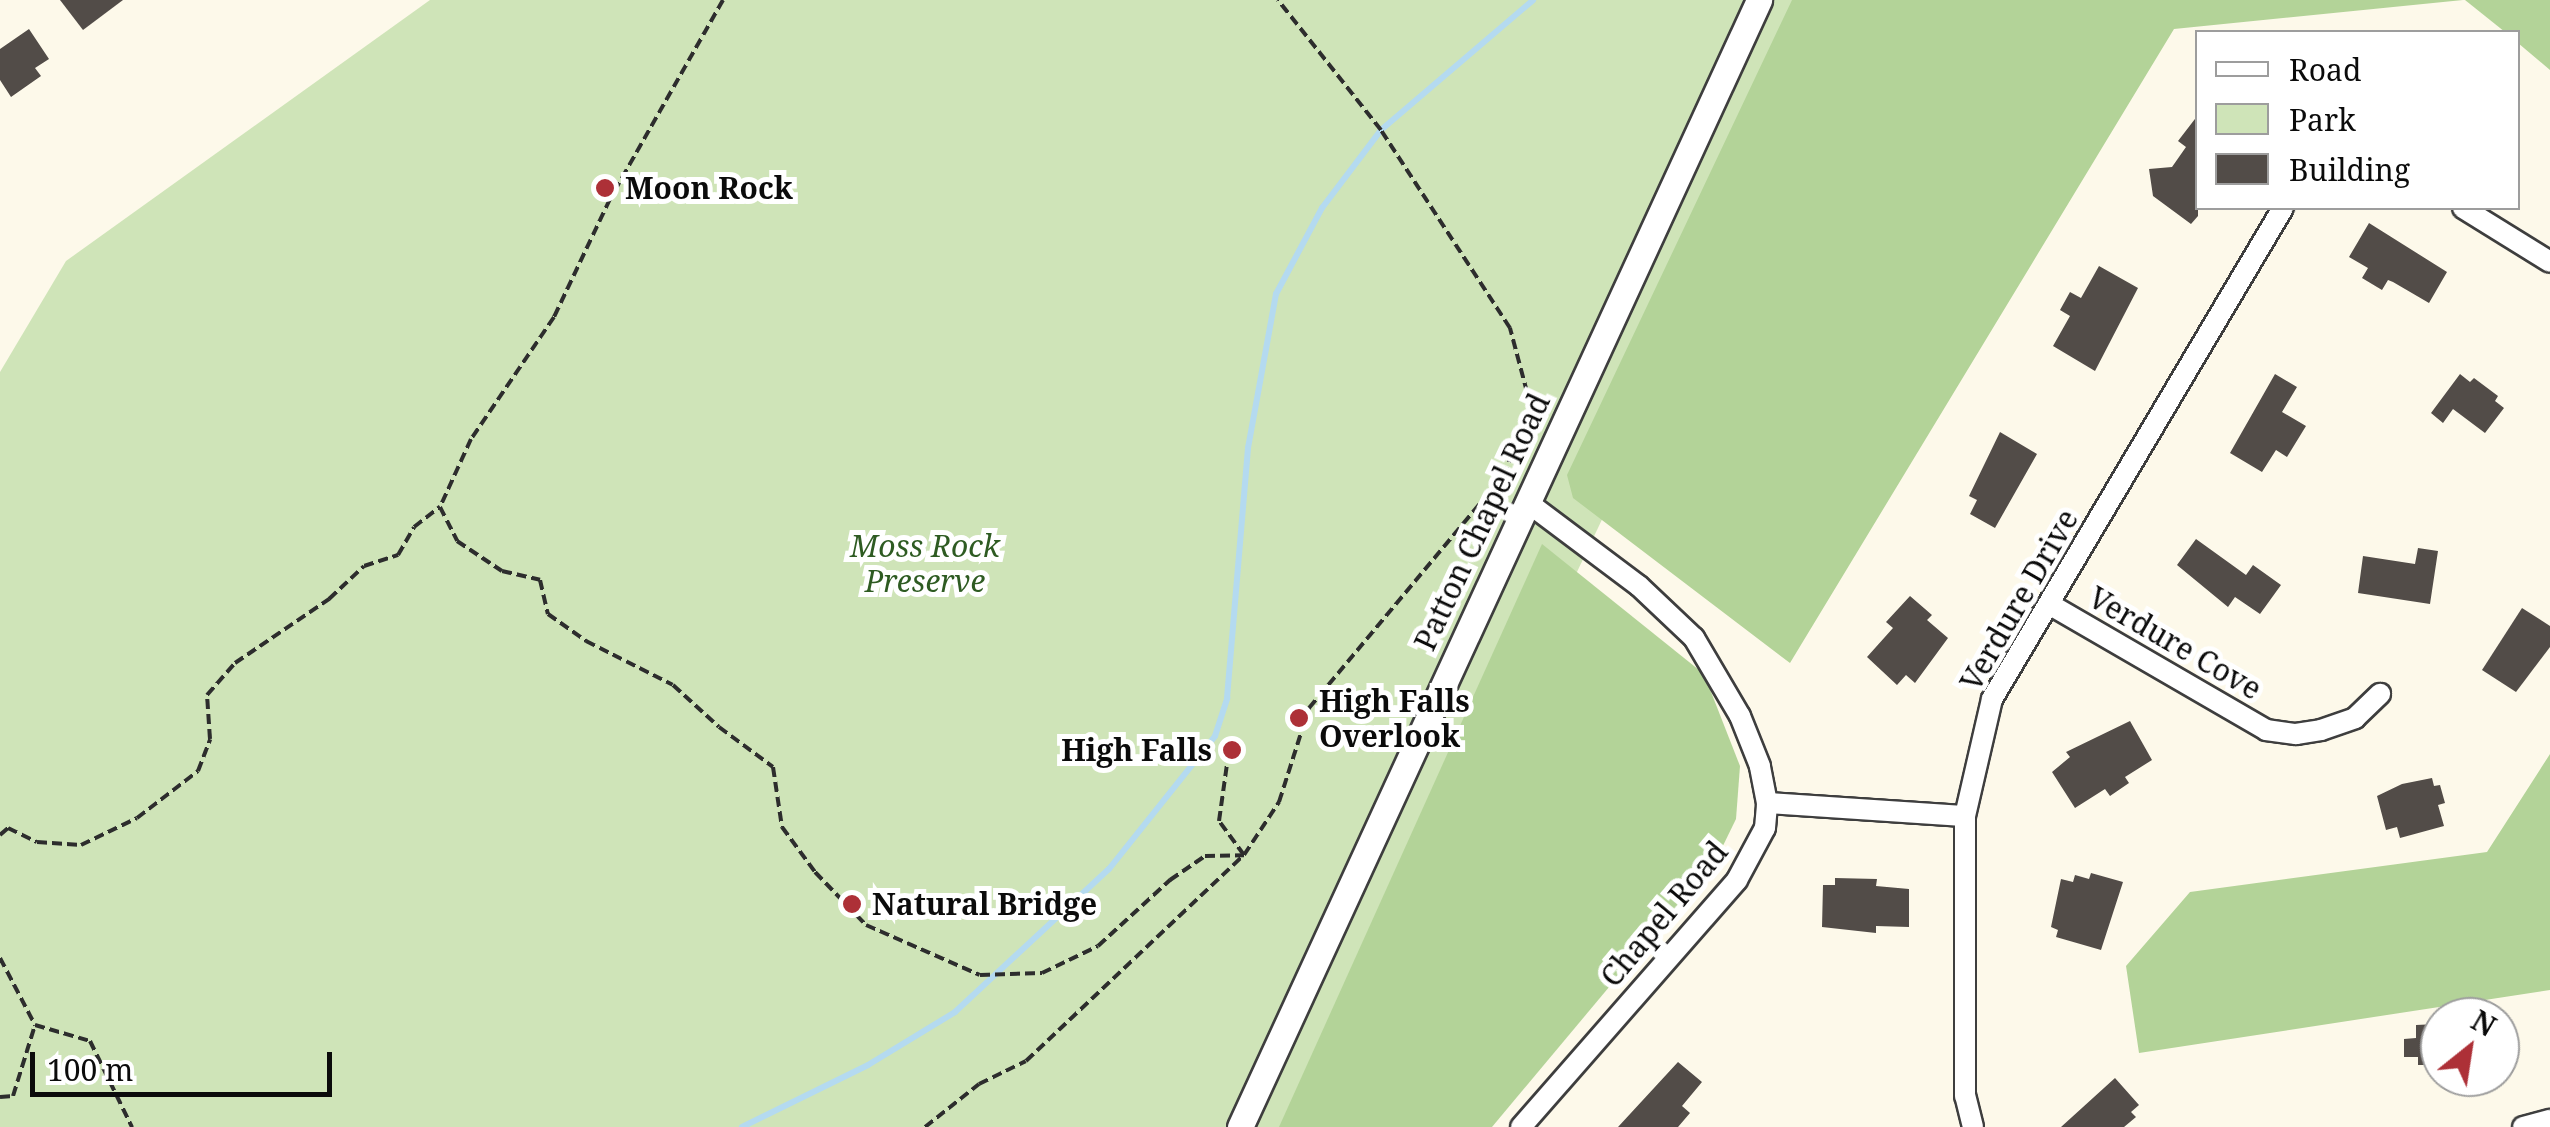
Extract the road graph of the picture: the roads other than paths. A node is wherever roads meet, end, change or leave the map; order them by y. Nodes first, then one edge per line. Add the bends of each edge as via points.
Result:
1 (1759, 0) edge
2 (2282, 210) edge
3 (2466, 210) edge
4 (2550, 262) edge
5 (1528, 502) junction
6 (2050, 604) junction
7 (2380, 694) dead end
8 (1767, 803) junction
9 (1965, 816) junction
10 (2550, 1120) edge
11 (1240, 1127) edge
12 (1521, 1127) edge
13 (1973, 1127) edge
14 (2523, 1127) edge

1 - 5 street, Patton Chapel Road
2 - 6 street, Verdure Drive
3 - 4 street
5 - 8 street, Chapel Road via 1639,586 1694,638 1740,716
5 - 11 street, Patton Chapel Road
6 - 7 street, Verdure Cove via 2266,730 2320,730 2355,718
6 - 9 street, Verdure Drive via 1992,699
8 - 9 street
8 - 12 street, Chapel Road via 1766,828 1736,880
9 - 13 street, Verdure Drive via 1965,1096
10 - 14 street

